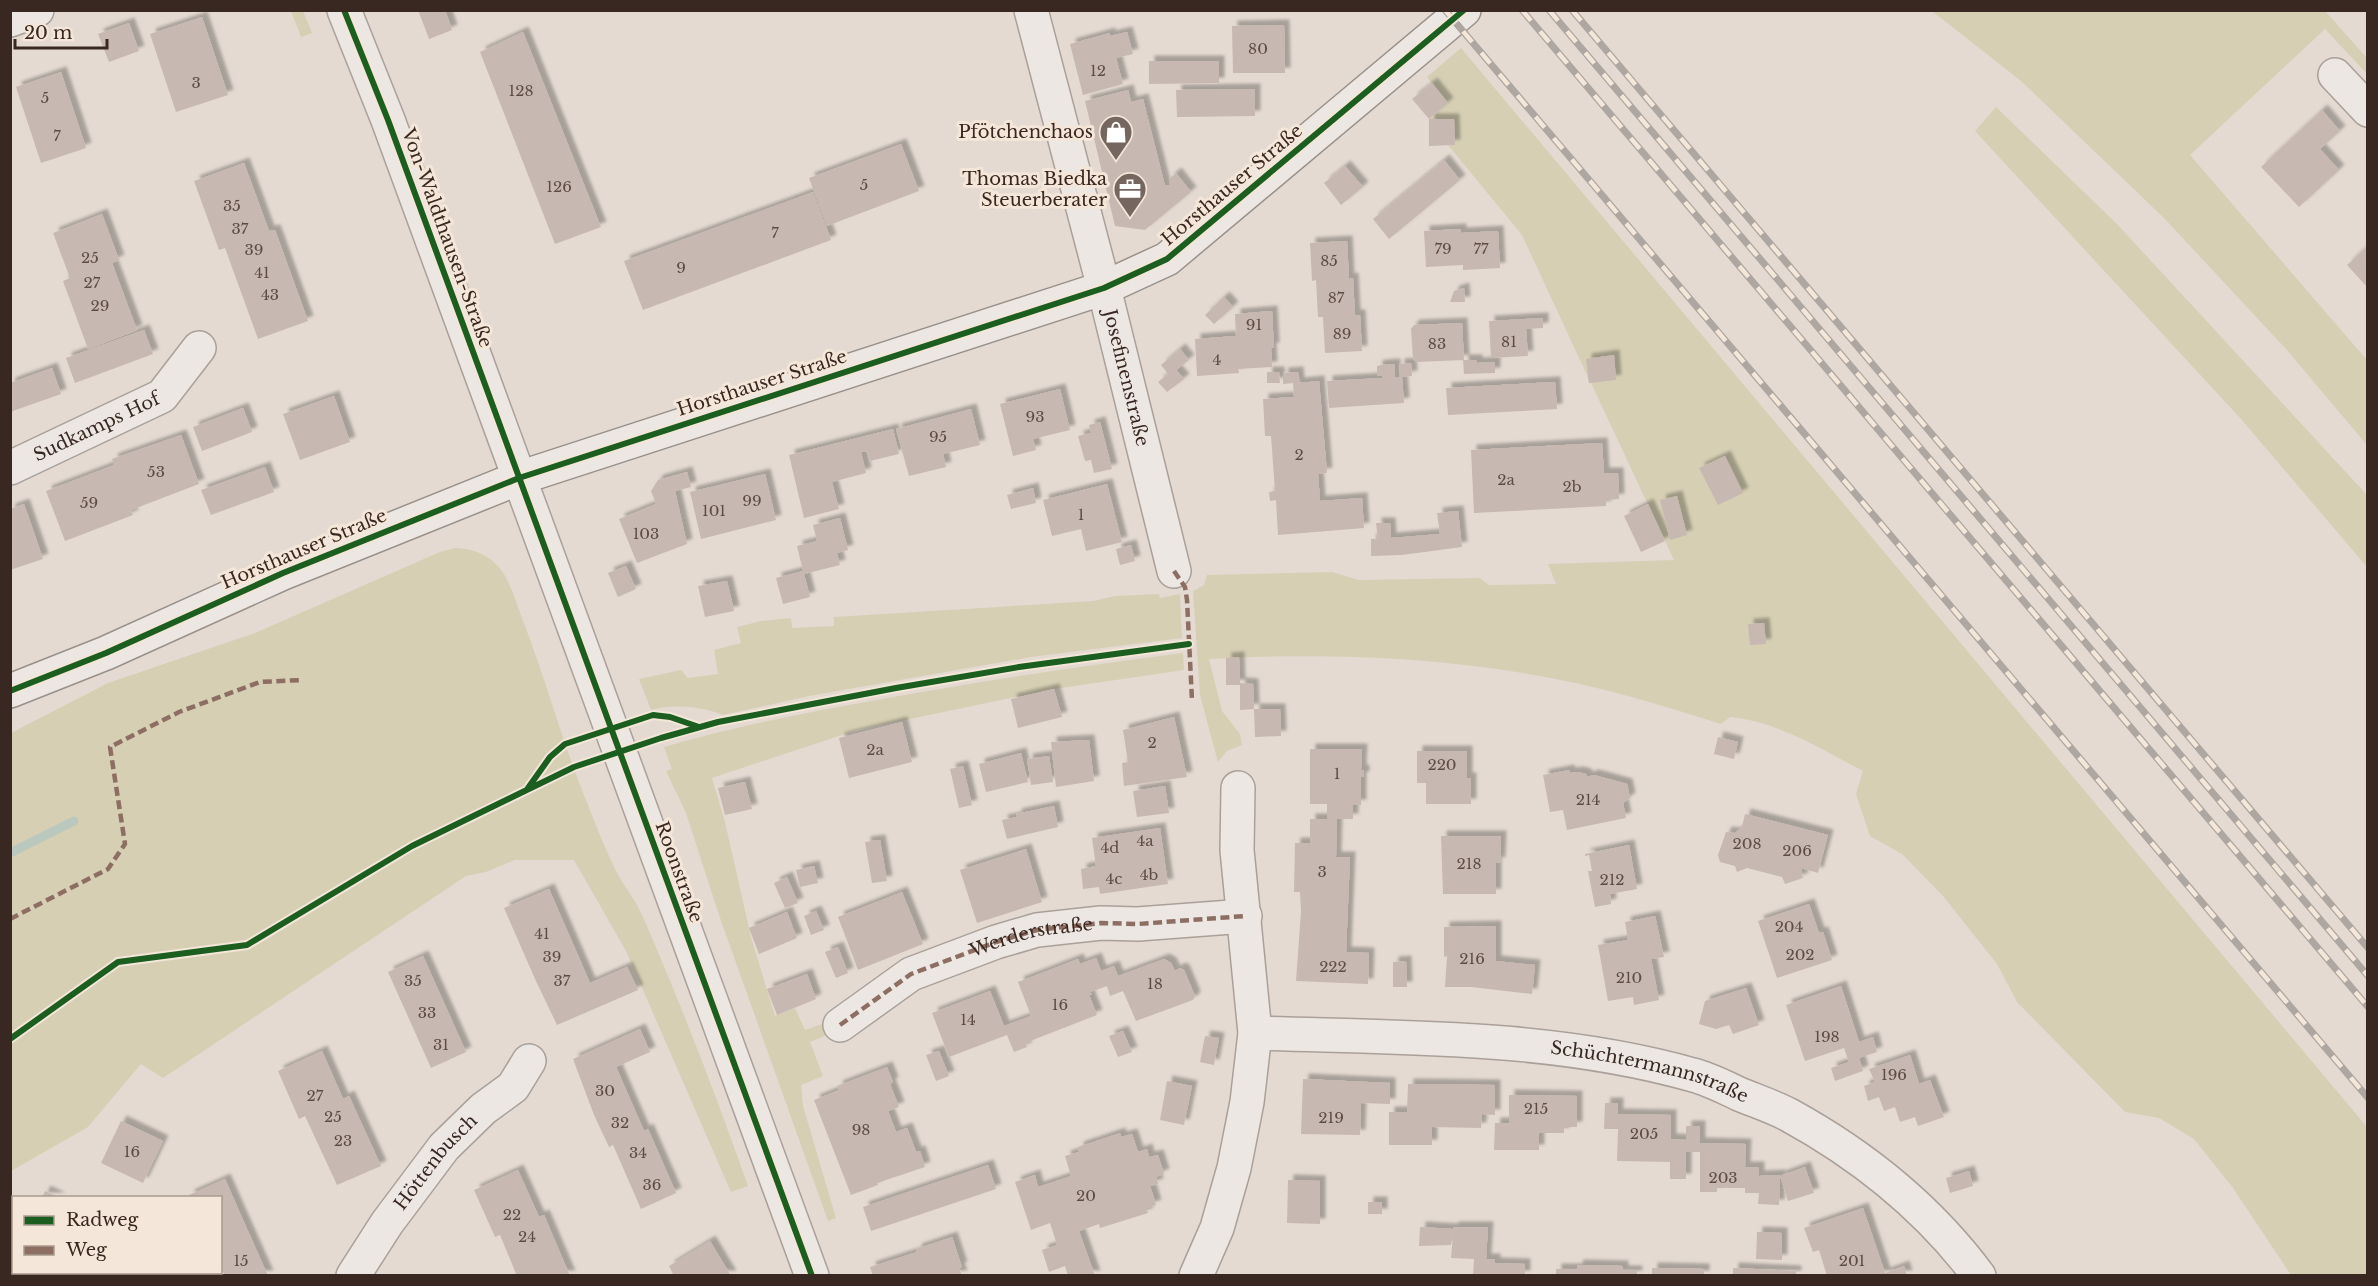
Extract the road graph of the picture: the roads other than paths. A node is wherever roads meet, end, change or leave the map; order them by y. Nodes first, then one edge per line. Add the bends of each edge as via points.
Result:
1 (36, 10) edge
2 (344, 10) edge
3 (1032, 10) edge
4 (1464, 10) edge
5 (10, 20) edge
6 (2335, 75) dead end
7 (2367, 110) edge
8 (1104, 288) junction
9 (199, 348) dead end
10 (10, 468) edge
11 (519, 477) junction
12 (1174, 571) dead end
13 (10, 691) edge
14 (1238, 788) dead end
15 (1245, 916) junction
16 (840, 1025) dead end
17 (1255, 1033) junction
18 (529, 1060) dead end
19 (353, 1275) edge
20 (812, 1275) edge
21 (1196, 1275) edge
22 (1979, 1275) edge

1 - 5 street
2 - 11 street, Von-Waldthausen-Straße
3 - 8 street, Josefinenstraße
4 - 8 street, Horsthauser Straße via 1167,259
6 - 7 street
8 - 11 street, Horsthauser Straße
8 - 12 street, Josefinenstraße
9 - 10 street, Sudkamps Hof via 162,396
11 - 13 street, Horsthauser Straße
11 - 20 street, Roonstraße
14 - 15 street via 1237,850
15 - 16 street, Werderstraße via 1138,924 1101,922 1037,930 911,974
15 - 17 street
17 - 21 street via 1234,1168 1217,1228
17 - 22 street, Schüchtermannstraße via 1512,1044 1591,1052 1694,1075 1787,1114 1837,1143 1890,1182
18 - 19 street, Höttenbusch via 513,1087 483,1109 444,1147

